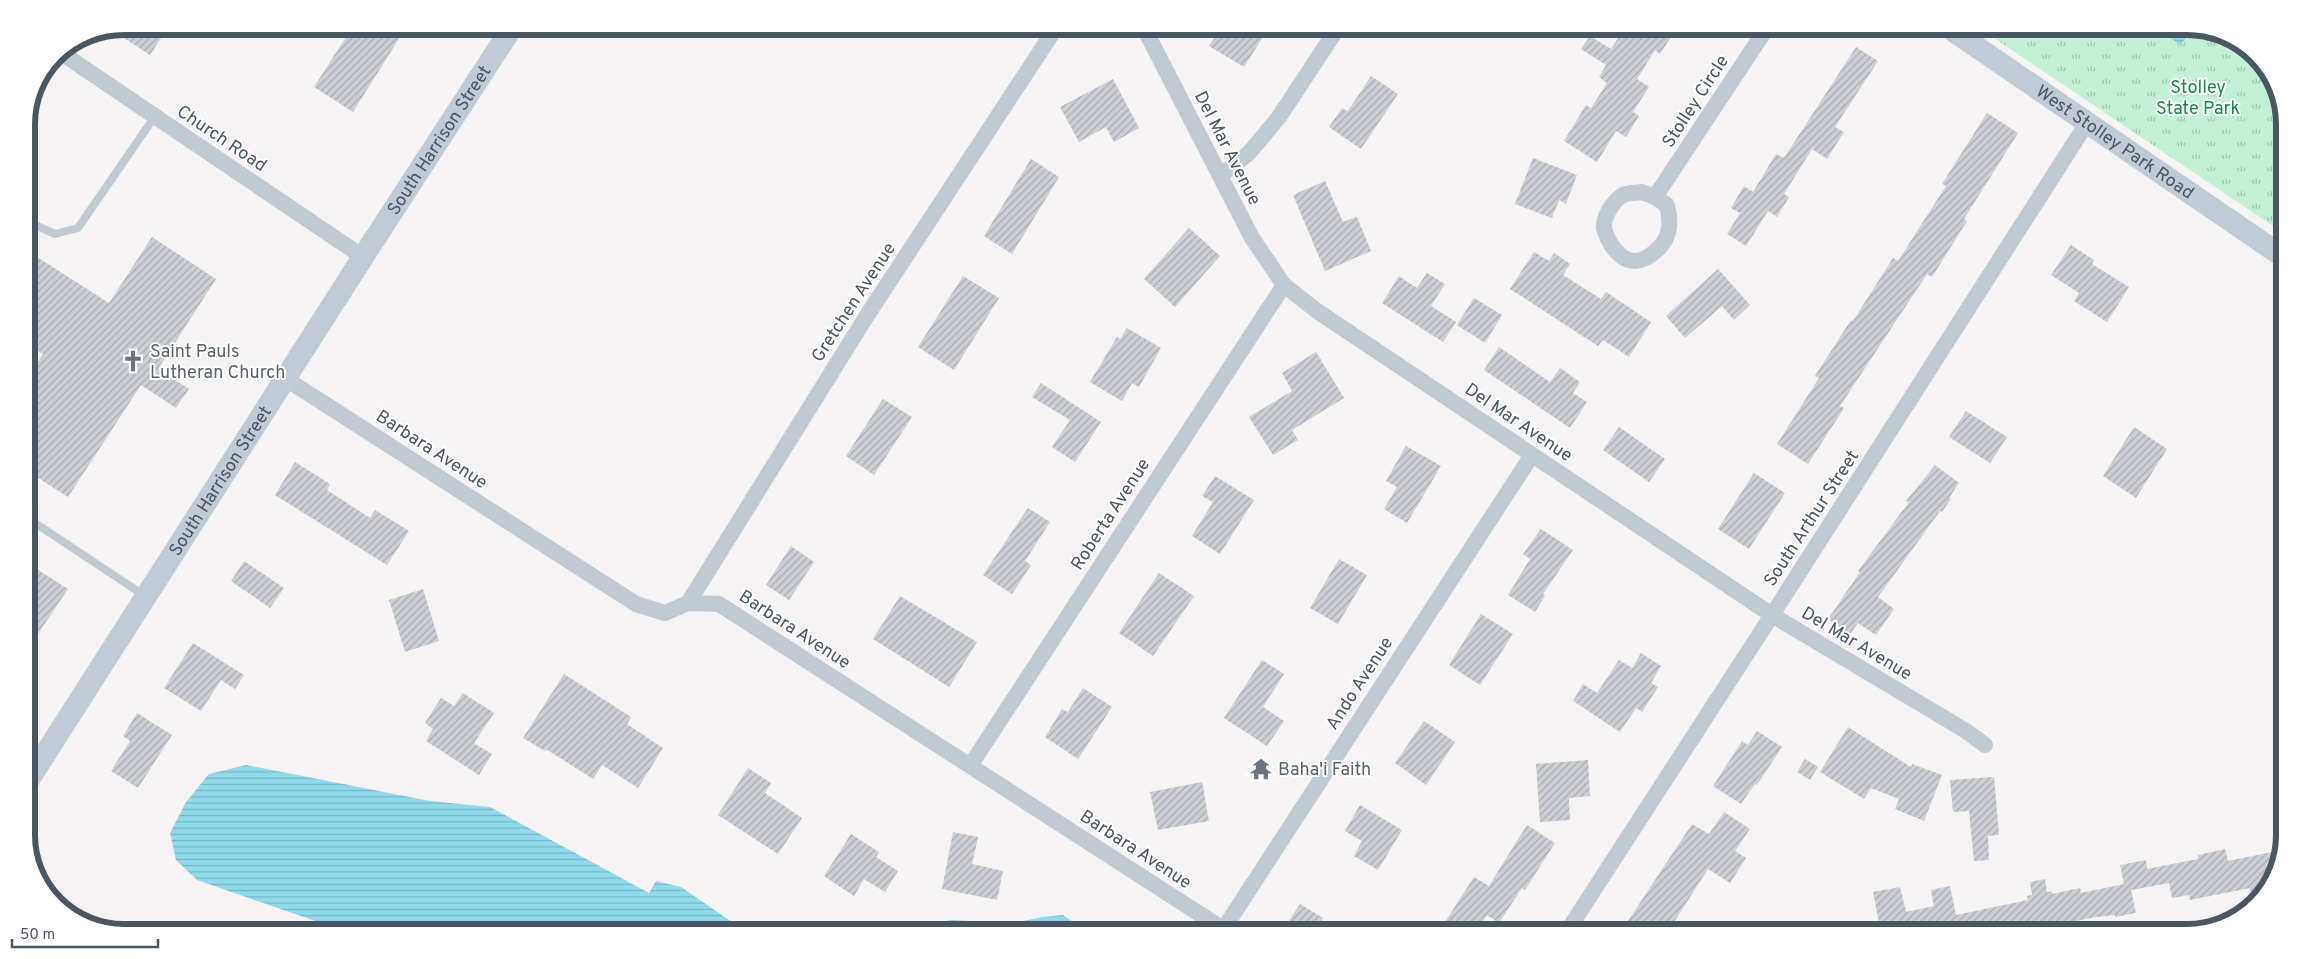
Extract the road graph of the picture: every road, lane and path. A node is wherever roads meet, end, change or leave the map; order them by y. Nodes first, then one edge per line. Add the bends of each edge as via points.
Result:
1 (507, 35) edge
2 (1051, 35) edge
3 (1148, 35) edge
4 (1333, 35) edge
5 (1762, 35) edge
6 (1960, 35) edge
7 (66, 56) edge
8 (154, 116) junction
9 (2087, 123) junction
10 (1220, 176) junction
11 (1655, 197) junction
12 (35, 225) edge
13 (2276, 252) edge
14 (363, 257) junction
15 (1284, 285) junction
16 (286, 378) junction
17 (1532, 455) junction
18 (35, 523) edge
19 (147, 597) junction
20 (688, 603) junction
21 (1772, 615) junction
22 (1984, 745) dead end
23 (970, 766) junction
24 (35, 770) edge
25 (1211, 924) edge
26 (1227, 924) edge
27 (1572, 924) edge

1 - 14 main road, South Harrison Street
2 - 20 street, Gretchen Avenue via 868,314
3 - 10 street, Del Mar Avenue
4 - 10 street via 1279,117 1249,153
5 - 11 street, Stolley Circle
6 - 9 main road, West Stolley Park Road
7 - 8 street, Church Road
8 - 12 lane via 78,228 56,234
8 - 14 street, Church Road
9 - 13 main road, West Stolley Park Road
9 - 21 street, South Arthur Street
10 - 15 street, Del Mar Avenue via 1252,238
11 - 11 street via 1667,206 1671,222 1665,242 1650,258 1633,262 1620,256 1610,242 1604,228 1609,209 1623,195 1642,192
14 - 16 main road, South Harrison Street
15 - 17 street, Del Mar Avenue via 1317,311
15 - 23 street, Roberta Avenue
16 - 19 main road, South Harrison Street
16 - 20 street, Barbara Avenue via 636,604 665,614
17 - 21 street, Del Mar Avenue
17 - 26 street, Ando Avenue
18 - 19 lane
19 - 24 main road, South Harrison Street
20 - 23 street, Barbara Avenue via 719,604
21 - 22 street, Del Mar Avenue via 1966,731
21 - 27 street, South Arthur Street
23 - 25 street, Barbara Avenue

